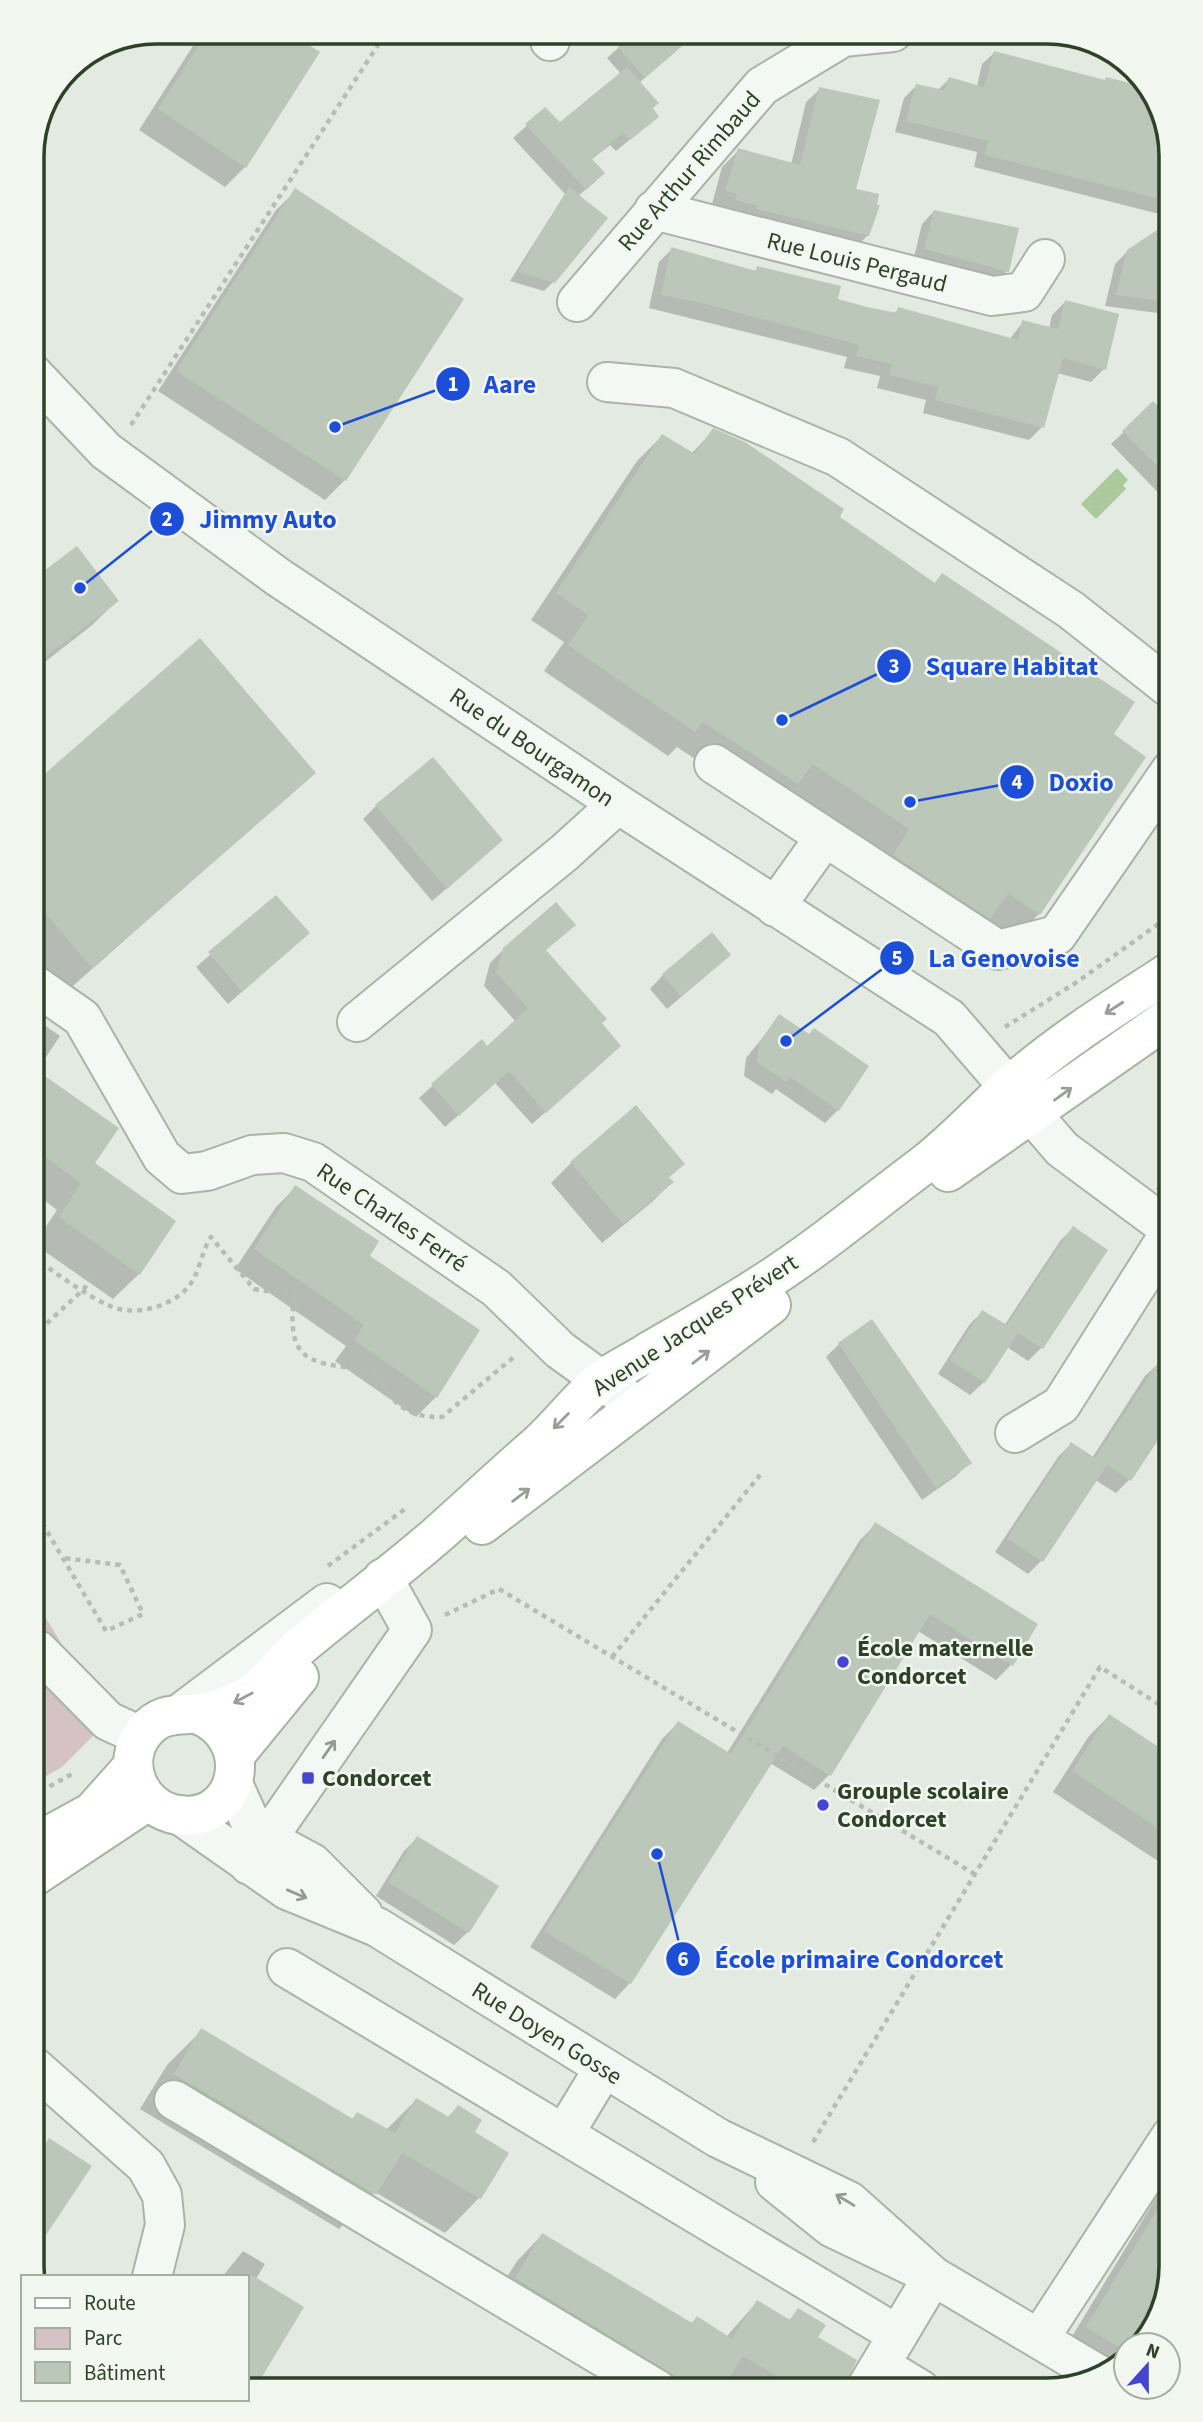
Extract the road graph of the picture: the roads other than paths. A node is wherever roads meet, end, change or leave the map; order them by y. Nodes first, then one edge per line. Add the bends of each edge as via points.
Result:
1 (831, 44) edge
2 (654, 210) junction
3 (1045, 259) dead end
4 (577, 302) dead end
5 (607, 382) dead end
6 (44, 386) edge
7 (1159, 680) edge
8 (714, 765) dead end
9 (1159, 788) edge
10 (618, 804) junction
11 (825, 837) junction
12 (775, 906) junction
13 (1159, 979) edge
14 (44, 991) edge
15 (357, 1022) dead end
16 (1159, 1025) edge
17 (1008, 1087) junction
18 (1033, 1115) junction
19 (1159, 1221) edge
20 (1159, 1249) edge
21 (602, 1379) junction
22 (638, 1406) junction
23 (1015, 1433) dead end
24 (497, 1481) junction
25 (388, 1585) junction
26 (44, 1656) edge
27 (190, 1713) junction
28 (137, 1751) junction
29 (234, 1769) junction
30 (164, 1808) junction
31 (44, 1838) edge
32 (259, 1853) junction
33 (44, 1872) edge
34 (287, 1968) dead end
35 (604, 2068) junction
36 (44, 2076) edge
37 (174, 2100) dead end
38 (564, 2134) junction
39 (1159, 2154) edge
40 (152, 2275) edge
41 (933, 2276) junction
42 (1039, 2339) junction
43 (881, 2363) edge
44 (1090, 2370) edge
45 (638, 2378) edge
46 (903, 2378) edge

1 - 2 street, Rue Arthur Rimbaud via 762,86
2 - 3 street, Rue Louis Pergaud via 992,296 1024,292
2 - 4 street, Rue Arthur Rimbaud
5 - 7 street via 674,388 838,457 1071,610
6 - 10 street, Rue du Bourgamon via 106,451 278,576
8 - 11 street
9 - 11 street via 1057,935 998,950
10 - 12 street, Rue du Bourgamon
10 - 15 street
11 - 12 street
12 - 17 street, Rue du Bourgamon via 949,1018
13 -> 17 main road, Avenue Jacques Prévert
14 - 21 street, Rue Charles Ferré via 82,1018 162,1157 182,1174 207,1171 252,1155 284,1153 313,1162 496,1288 560,1350
18 -> 16 main road, Avenue Jacques Prévert
17 - 18 street, Rue du Bourgamon
17 - 21 main road, Avenue Jacques Prévert via 956,1140 765,1283
18 - 19 street, Rue du Bourgamon via 1062,1149
22 -> 18 main road, Avenue Jacques Prévert via 957,1166
20 - 23 street via 1061,1405
21 - 22 street, Rue Charles Ferré
21 -> 24 main road, Avenue Jacques Prévert
25 -> 22 main road, Avenue Jacques Prévert
24 - 25 main road, Avenue Jacques Prévert
24 - 27 street
25 -> 27 main road, Avenue Jacques Prévert via 278,1666 245,1699
25 - 29 main road, Avenue Jacques Prévert via 309,1664
32 -> 25 street via 412,1630
26 - 28 street
27 - 28 main road via 152,1723
27 - 29 main road via 223,1728
28 - 30 main road via 135,1779
28 - 31 main road via 92,1812
29 - 30 main road via 224,1798 212,1808 196,1814
29 - 32 street, Rue Doyen Gosse
30 - 32 street, Rue Doyen Gosse
30 - 33 main road
32 - 35 street, Rue Doyen Gosse via 287,1890 377,1927
34 - 38 street
35 - 38 street
35 - 41 street, Rue Doyen Gosse via 718,2138 849,2201
36 - 40 street via 146,2166 162,2195 164,2225
37 - 45 street
38 - 43 street
39 - 42 street
41 - 42 street, Rue Doyen Gosse
41 - 43 street
42 - 44 street, Rue Doyen Gosse
43 - 46 street

